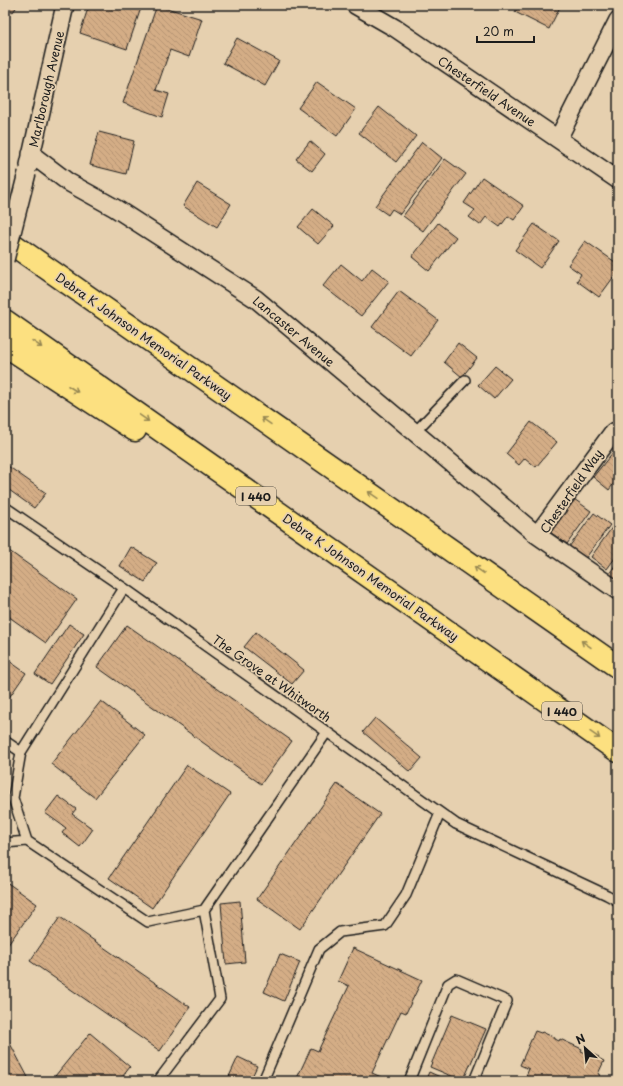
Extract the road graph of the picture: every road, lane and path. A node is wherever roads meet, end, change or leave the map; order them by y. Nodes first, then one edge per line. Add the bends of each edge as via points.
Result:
1 (65, 5) edge
2 (355, 5) edge
3 (618, 20) edge
4 (558, 140) junction
5 (31, 154) junction
6 (618, 180) edge
7 (5, 220) edge
8 (5, 239) edge
9 (5, 260) edge
10 (121, 320) junction
11 (5, 321) edge
12 (5, 345) edge
13 (466, 380) dead end
14 (415, 432) junction
15 (618, 436) edge
16 (5, 507) edge
17 (537, 534) junction
18 (124, 588) junction
19 (618, 591) edge
20 (618, 667) edge
21 (506, 672) junction
22 (328, 732) junction
23 (5, 741) edge
24 (618, 751) edge
25 (21, 752) junction
26 (440, 813) junction
27 (27, 841) junction
28 (5, 843) edge
29 (618, 901) edge
30 (204, 910) junction
31 (158, 1081) edge
32 (263, 1081) edge
33 (409, 1081) edge
34 (474, 1081) edge

1 - 5 street, Marlborough Avenue
2 - 4 street, Chesterfield Avenue via 395,28
3 - 4 street
4 - 6 street, Chesterfield Avenue
5 - 9 street, Marlborough Avenue, bridge
5 - 14 street, Lancaster Avenue via 68,182 115,208 256,298
7 - 10 highway
8 - 10 highway, Debra K Johnson Memorial Parkway
20 -> 10 highway, Debra K Johnson Memorial Parkway
11 -> 21 highway, Debra K Johnson Memorial Parkway / I 440
12 -> 21 highway
13 - 14 lane
14 - 17 street, Lancaster Avenue
15 - 17 street, Chesterfield Way via 613,432
16 - 18 lane, The Grove at Whitworth
17 - 19 street, Chesterfield Way
18 - 22 lane, The Grove at Whitworth
18 - 25 lane
21 -> 24 highway, Debra K Johnson Memorial Parkway / I 440
22 - 26 lane
22 - 30 lane, The Grove at Whitworth
23 - 25 lane
25 - 27 lane via 13,798
26 - 29 lane via 456,824
26 - 32 lane via 406,895 385,926 340,932 319,949
27 - 28 lane
27 - 30 lane via 148,922
30 - 31 lane via 220,999
33 - 34 lane via 448,984 456,980 507,1001

